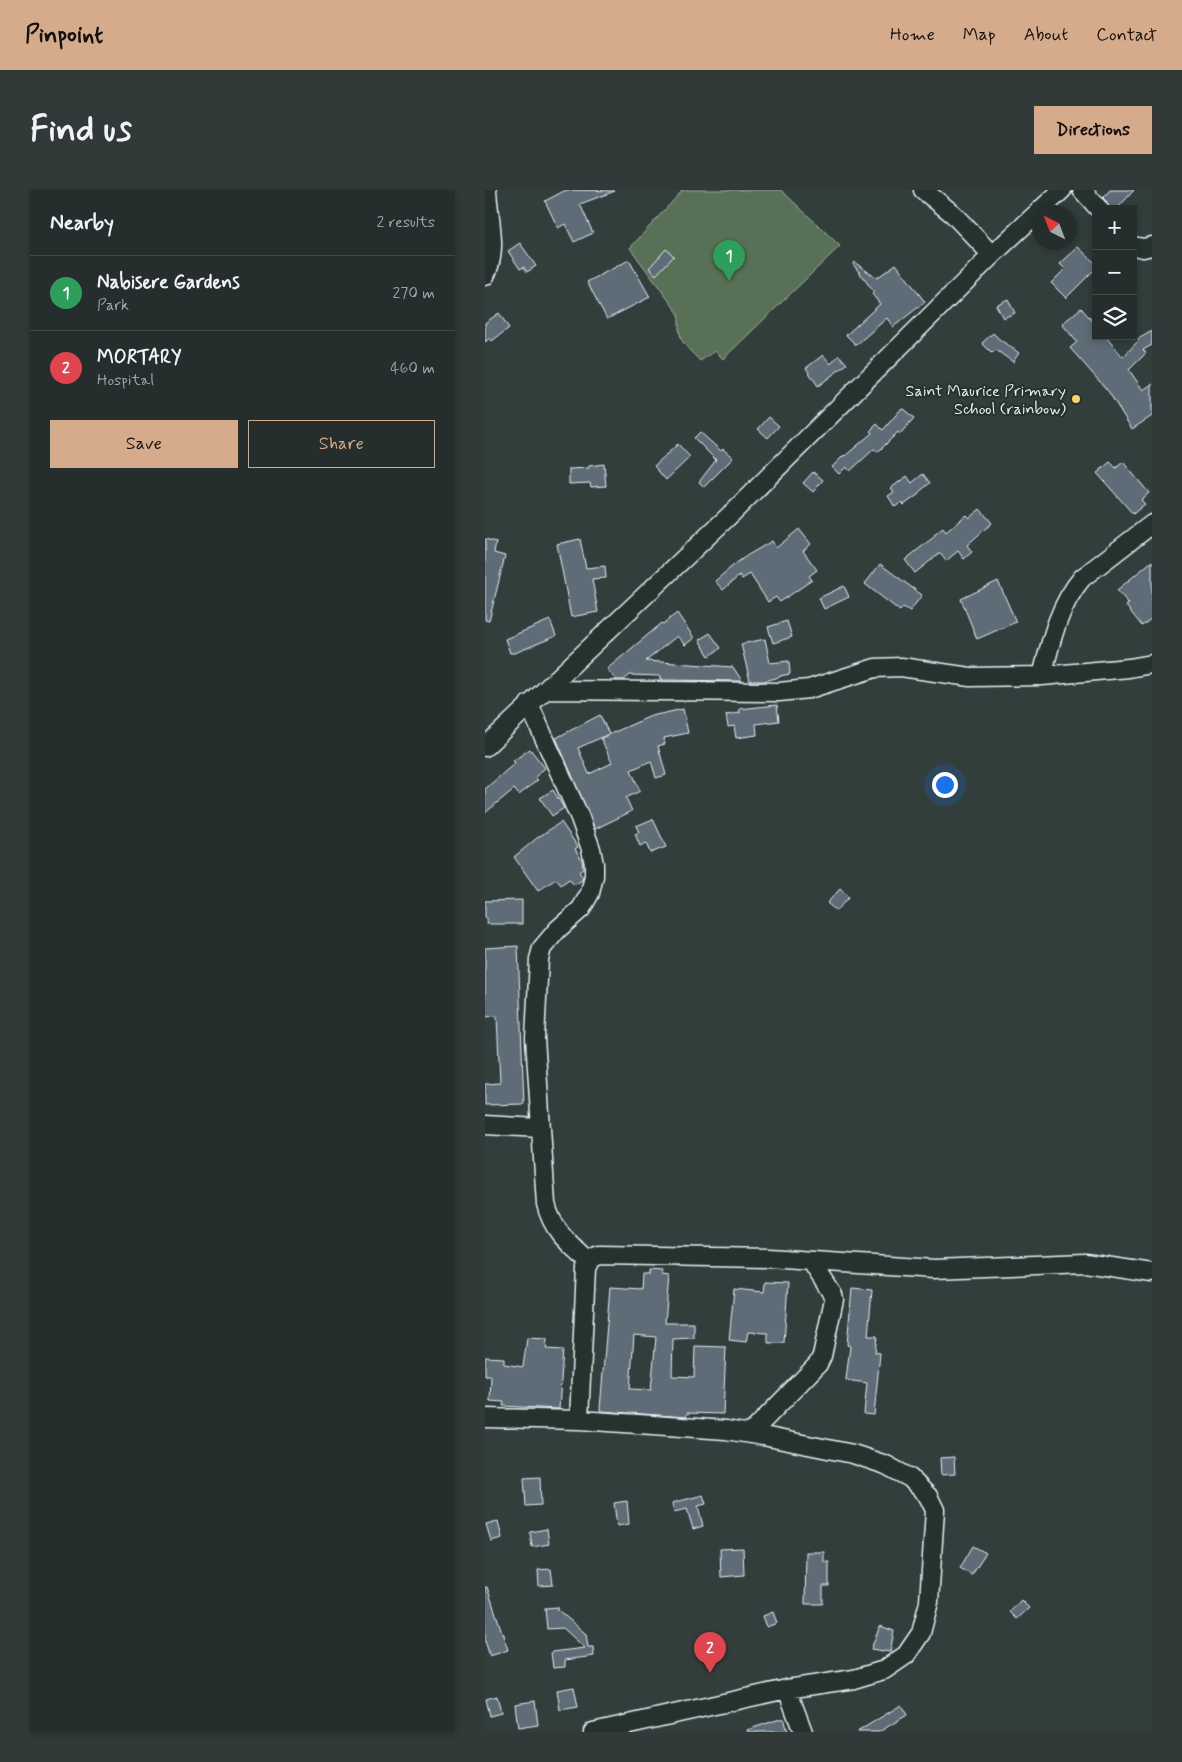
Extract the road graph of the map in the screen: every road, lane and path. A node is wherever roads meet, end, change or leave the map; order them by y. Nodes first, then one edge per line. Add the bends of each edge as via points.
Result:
1 (487, 190) edge
2 (923, 190) edge
3 (1063, 190) edge
4 (1082, 190) edge
5 (1095, 205) edge
6 (1152, 246) edge
7 (1137, 247) edge
8 (992, 255) junction
9 (485, 276) edge
10 (1152, 524) edge
11 (1152, 664) edge
12 (1042, 676) junction
13 (545, 690) junction
14 (529, 704) junction
15 (485, 747) edge
16 (485, 1125) edge
17 (540, 1128) junction
18 (811, 1261) junction
19 (589, 1262) junction
20 (1152, 1274) edge
21 (485, 1418) edge
22 (579, 1420) junction
23 (751, 1434) junction
24 (787, 1689) junction
25 (593, 1732) edge
26 (803, 1732) edge

1 - 9 street via 492,236 489,268
2 - 8 street via 953,214
3 - 8 street
4 - 5 street
6 - 7 street
8 - 13 street via 732,513
10 - 12 street via 1082,578 1074,588 1057,620
11 - 12 street
12 - 13 street via 970,677 901,667 875,668 809,690 779,692
13 - 14 street
14 - 15 street
14 - 17 street via 580,818 594,864 590,893 581,909 542,948 539,959 535,1038
16 - 17 street
17 - 19 street via 549,1217 563,1238
18 - 19 street via 599,1255
18 - 20 street via 934,1269 1085,1263
18 - 23 street via 834,1300 822,1356
19 - 22 street via 586,1268
21 - 22 street
22 - 23 street
23 - 24 street via 853,1454 886,1465 910,1478 928,1496 935,1510 929,1602 921,1633 907,1655 884,1670 854,1679
24 - 25 street
24 - 26 street

